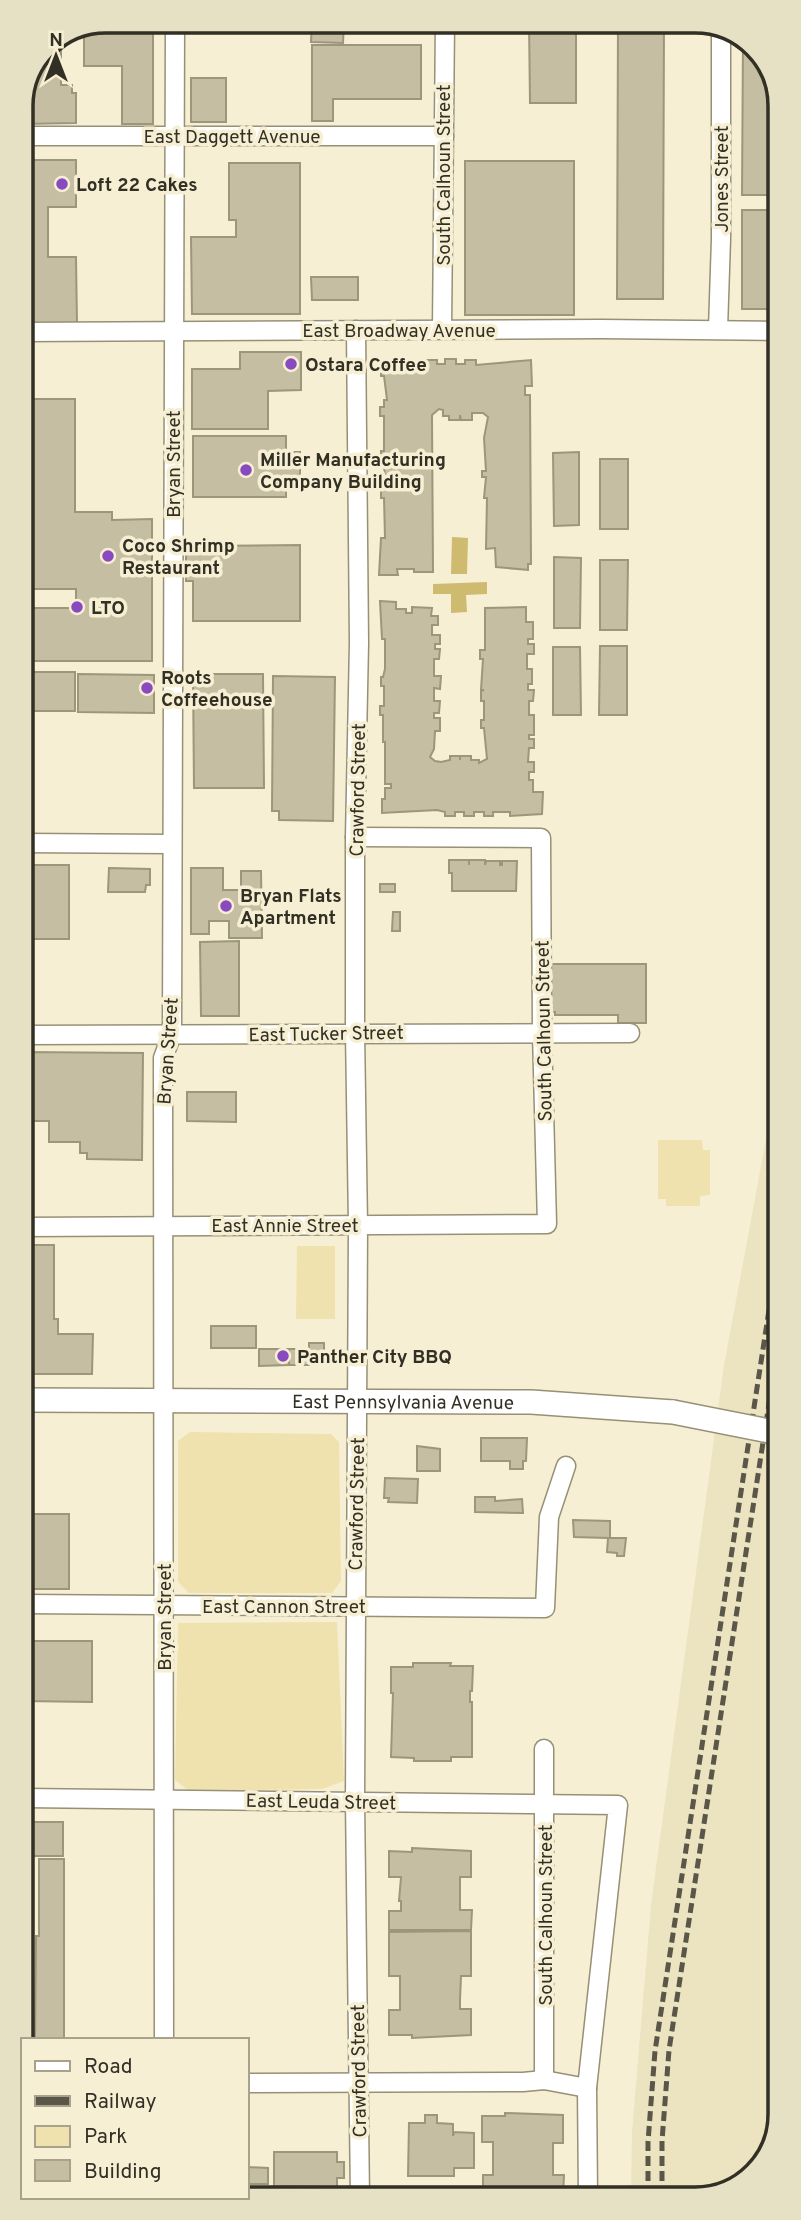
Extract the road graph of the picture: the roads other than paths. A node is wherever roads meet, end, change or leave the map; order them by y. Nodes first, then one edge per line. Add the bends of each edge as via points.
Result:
1 (174, 33) edge
2 (445, 33) edge
3 (721, 39) edge
4 (33, 136) edge
5 (174, 136) junction
6 (444, 136) junction
7 (442, 329) junction
8 (718, 329) junction
9 (356, 330) junction
10 (173, 331) junction
11 (768, 331) edge
12 (33, 332) edge
13 (355, 837) junction
14 (33, 843) edge
15 (172, 844) junction
16 (355, 1032) junction
17 (542, 1033) junction
18 (630, 1033) dead end
19 (172, 1034) junction
20 (33, 1035) edge
21 (547, 1224) joint
22 (358, 1225) junction
23 (162, 1226) junction
24 (33, 1227) edge
25 (33, 1400) edge
26 (162, 1400) junction
27 (357, 1401) junction
28 (768, 1431) edge
29 (566, 1466) dead end
30 (33, 1604) edge
31 (165, 1605) junction
32 (355, 1607) junction
33 (544, 1749) dead end
34 (33, 1798) edge
35 (165, 1800) junction
36 (355, 1801) junction
37 (545, 1803) junction
38 (164, 2038) edge
39 (544, 2080) junction
40 (357, 2082) junction
41 (248, 2083) edge
42 (587, 2088) junction
43 (360, 2187) edge
44 (588, 2187) edge

1 - 5 street, Bryan Street
2 - 6 street, South Calhoun Street
3 - 8 street, Jones Street
4 - 5 street, East Daggett Avenue
5 - 6 street, East Daggett Avenue
5 - 10 street, Bryan Street
6 - 7 street, South Calhoun Street
7 - 8 street, East Broadway Avenue
7 - 9 street, East Broadway Avenue
8 - 11 street, East Broadway Avenue
9 - 10 street, East Broadway Avenue
9 - 13 street, Crawford Street via 359,643
10 - 12 street, East Broadway Avenue
10 - 15 street, Bryan Street
13 - 16 street, Crawford Street
13 - 17 street, South Calhoun Street via 541,838
14 - 15 street
15 - 19 street, Bryan Street
16 - 17 street, East Tucker Street
16 - 19 street, East Tucker Street
16 - 22 street, Crawford Street
17 - 18 street, East Tucker Street
17 - 21 street, South Calhoun Street
19 - 20 street, East Tucker Street
19 - 23 street, Bryan Street via 163,1058
21 - 22 street, East Annie Street
22 - 23 street, East Annie Street
22 - 27 street, Crawford Street
23 - 24 street, East Annie Street
23 - 26 street, Bryan Street
25 - 26 street, East Pennsylvania Avenue
26 - 27 street, East Pennsylvania Avenue
26 - 31 street, Bryan Street
27 - 28 street, East Pennsylvania Avenue, bridge via 531,1402 673,1412
27 - 32 street, Crawford Street
29 - 32 street, East Cannon Street via 549,1517 545,1608
30 - 31 street, East Cannon Street
31 - 32 street, East Cannon Street
31 - 35 street, Bryan Street
32 - 36 street, Crawford Street
33 - 37 street, South Calhoun Street
34 - 35 street, East Leuda Street
35 - 36 street, East Leuda Street
35 - 38 street, Bryan Street
36 - 37 street, East Leuda Street
36 - 40 street, Crawford Street
37 - 39 street, South Calhoun Street
37 - 42 street, East Leuda Street via 618,1805
39 - 40 street
39 - 42 street
40 - 41 street
40 - 43 street, Crawford Street
42 - 44 street

